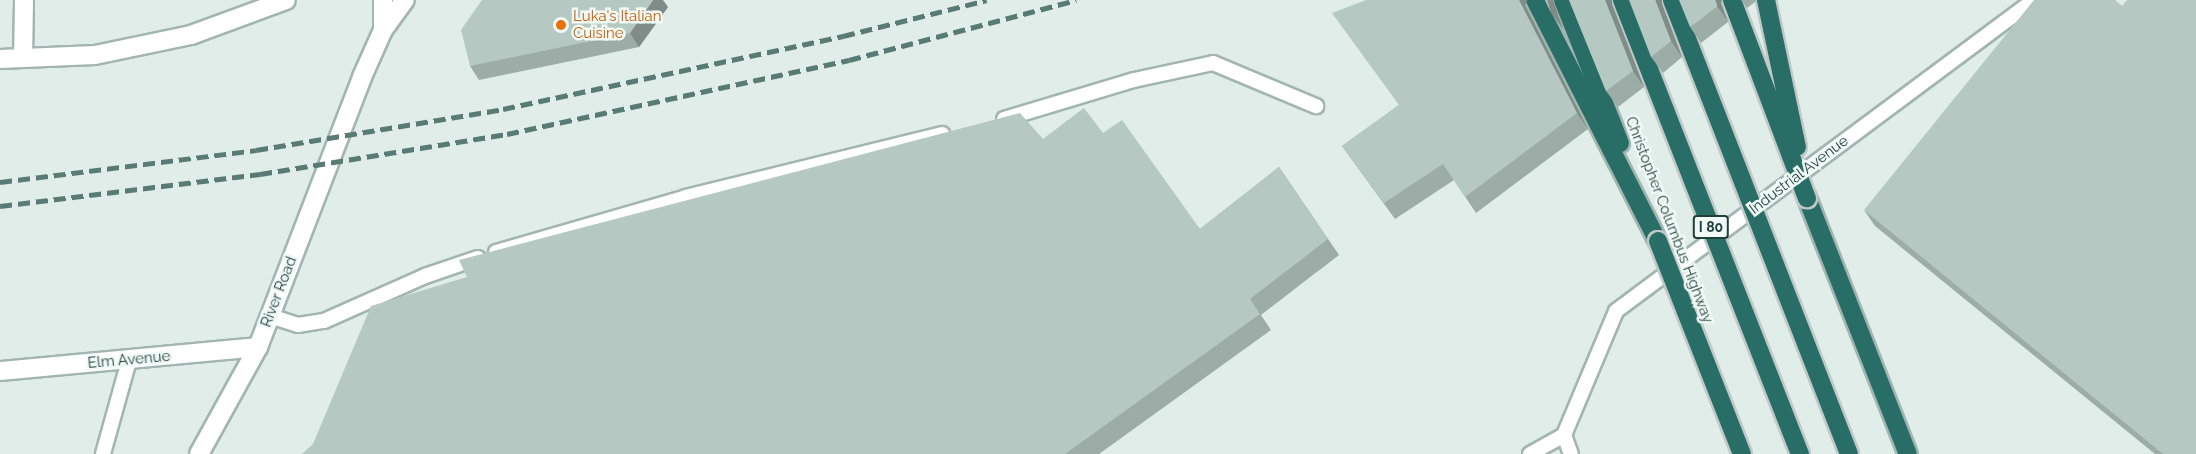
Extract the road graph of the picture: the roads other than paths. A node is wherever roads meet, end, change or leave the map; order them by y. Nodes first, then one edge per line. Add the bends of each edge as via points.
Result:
1 (24, 0) edge
2 (286, 0) edge
3 (383, 0) edge
4 (405, 0) edge
5 (1535, 0) edge
6 (1563, 0) edge
7 (1622, 0) edge
8 (1672, 0) edge
9 (1731, 0) edge
10 (1766, 0) edge
11 (2034, 0) edge
12 (383, 30) junction
13 (23, 58) junction
14 (0, 59) edge
15 (1316, 106) dead end
16 (986, 124) edge
17 (952, 132) edge
18 (1808, 198) junction
19 (1658, 242) junction
20 (270, 316) junction
21 (258, 347) junction
22 (129, 360) junction
23 (0, 371) edge
24 (1564, 435) junction
25 (103, 454) edge
26 (199, 454) edge
27 (1530, 454) edge
28 (1571, 454) edge
29 (1742, 454) edge
30 (1800, 454) edge
31 (1849, 454) edge
32 (1908, 454) edge

1 - 13 street
2 - 13 street via 191,35 95,55
3 - 12 street
4 - 12 street
5 - 19 highway
6 - 19 highway, Christopher Columbus Highway
7 - 30 highway, I 80, bridge
8 - 31 highway, bridge
9 - 18 highway, bridge
10 - 18 highway, bridge
11 - 24 lane, Industrial Avenue via 1616,311
12 - 20 street, River Road via 343,122
13 - 14 street
15 - 16 lane via 1213,63 1134,80
17 - 20 lane via 805,166 552,233 425,276 324,321 298,325
18 - 32 highway
19 - 29 highway, Christopher Columbus Highway, bridge
20 - 21 street, River Road
21 - 22 street, Elm Avenue
21 - 26 street, River Road
22 - 23 street, Elm Avenue
22 - 25 lane
24 - 27 lane
24 - 28 lane

